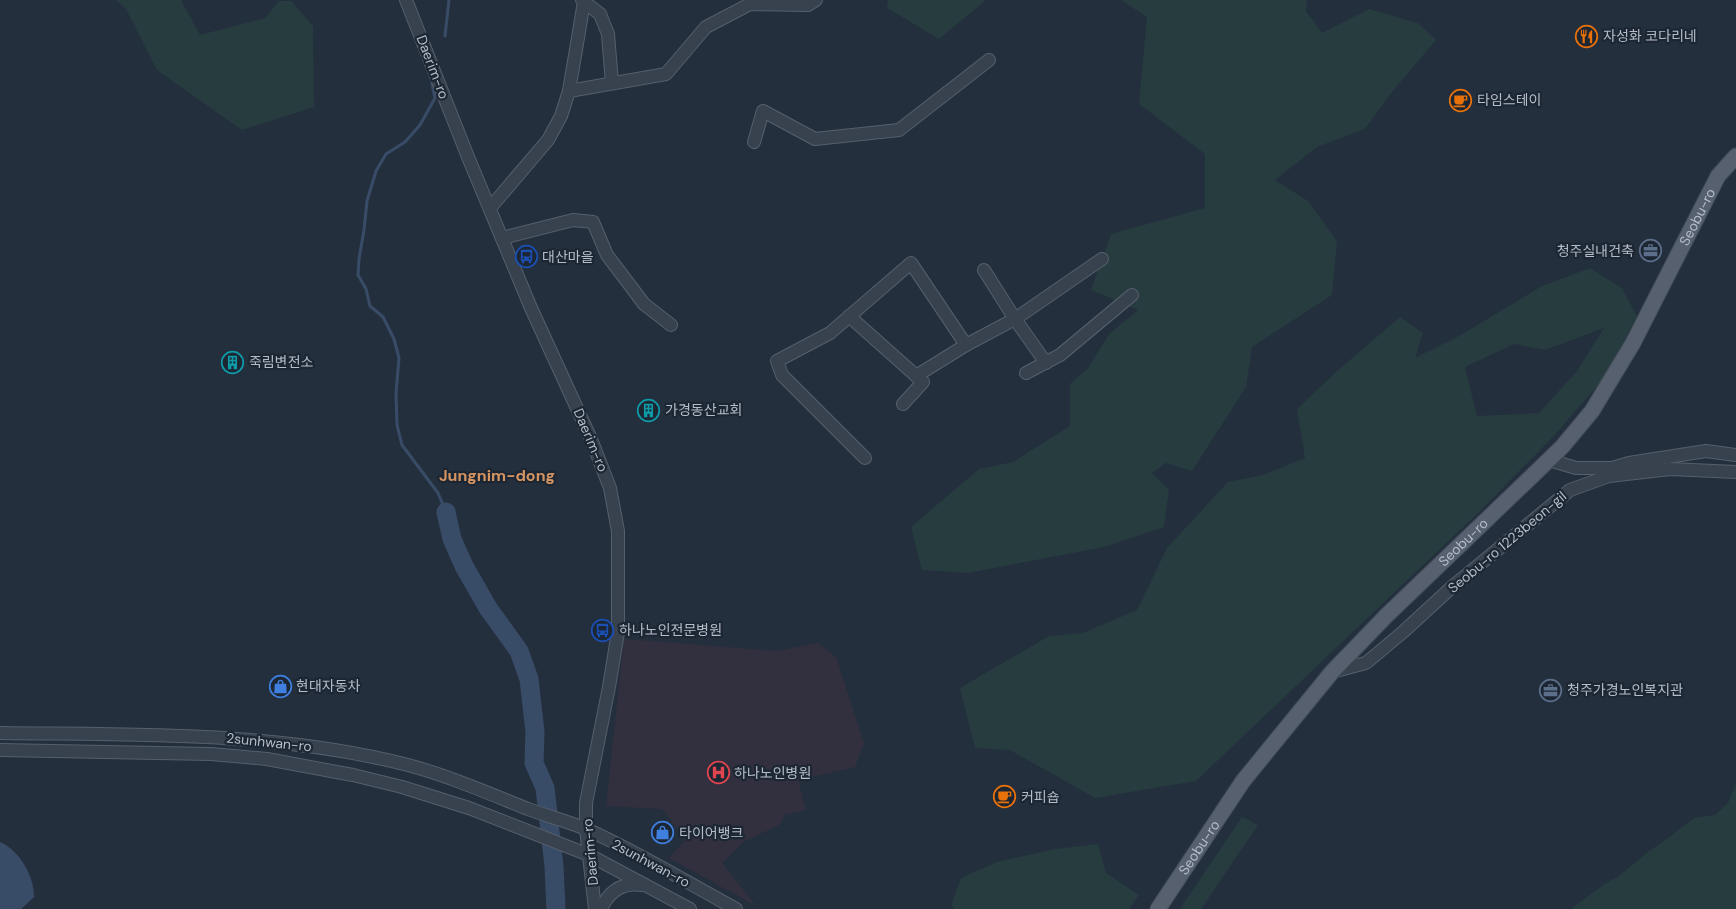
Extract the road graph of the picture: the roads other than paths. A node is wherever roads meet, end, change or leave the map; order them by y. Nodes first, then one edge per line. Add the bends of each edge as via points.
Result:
1 (406, 0) edge
2 (816, 0) edge
3 (583, 1) edge
4 (989, 60) dead end
5 (612, 84) junction
6 (569, 92) junction
7 (754, 142) dead end
8 (1736, 156) edge
9 (490, 208) junction
10 (502, 238) junction
11 (1102, 259) dead end
12 (984, 270) dead end
13 (1132, 295) dead end
14 (849, 316) junction
15 (1015, 319) junction
16 (671, 325) dead end
17 (966, 345) junction
18 (1046, 363) junction
19 (1026, 373) dead end
20 (916, 376) junction
21 (902, 404) dead end
22 (1736, 455) edge
23 (866, 458) dead end
24 (1549, 460) junction
25 (1668, 463) junction
26 (1736, 472) edge
27 (1332, 672) junction
28 (0, 733) edge
29 (0, 750) edge
30 (586, 829) junction
31 (589, 855) junction
32 (646, 886) junction
33 (595, 909) edge
34 (601, 909) edge
35 (690, 909) edge
36 (736, 909) edge
37 (1158, 909) edge

1 - 9 street, Daerim-ro
2 - 5 street via 808,5 750,4 706,26 666,74
3 - 5 street via 600,14 608,34
3 - 6 street
4 - 7 street via 898,130 815,139 763,112
5 - 6 street
6 - 9 street via 562,116 548,140
8 - 24 main road, Seobu-ro via 1718,176 1611,382 1592,411
9 - 10 street, Daerim-ro
10 - 16 street via 573,220 593,222 607,255 644,304
10 - 30 street, Daerim-ro via 595,447 610,488 618,531 618,632 586,797
11 - 15 street
12 - 15 street
13 - 18 street
14 - 17 street via 912,263
14 - 20 street
14 - 23 street via 830,333 777,361 782,375
15 - 17 street
15 - 18 street
17 - 20 street
18 - 19 street
20 - 21 street via 923,382
22 - 25 street via 1706,451
24 - 25 street via 1576,468
24 - 27 main road, Seobu-ro
25 - 26 street, Seobu-ro 1223beon-gil
25 - 27 street, Seobu-ro 1223beon-gil via 1609,476 1570,490 1366,663
27 - 37 main road, Seobu-ro via 1243,781
28 - 30 street, 2sunhwan-ro via 213,737 358,754 478,788
29 - 31 street, 2sunhwan-ro via 211,754 267,758 324,768 469,808
30 - 31 street, Daerim-ro
30 - 36 street, 2sunhwan-ro
31 - 32 street, 2sunhwan-ro
31 - 33 street, Daerim-ro
32 - 34 street via 626,884 616,889
32 - 35 street, 2sunhwan-ro

